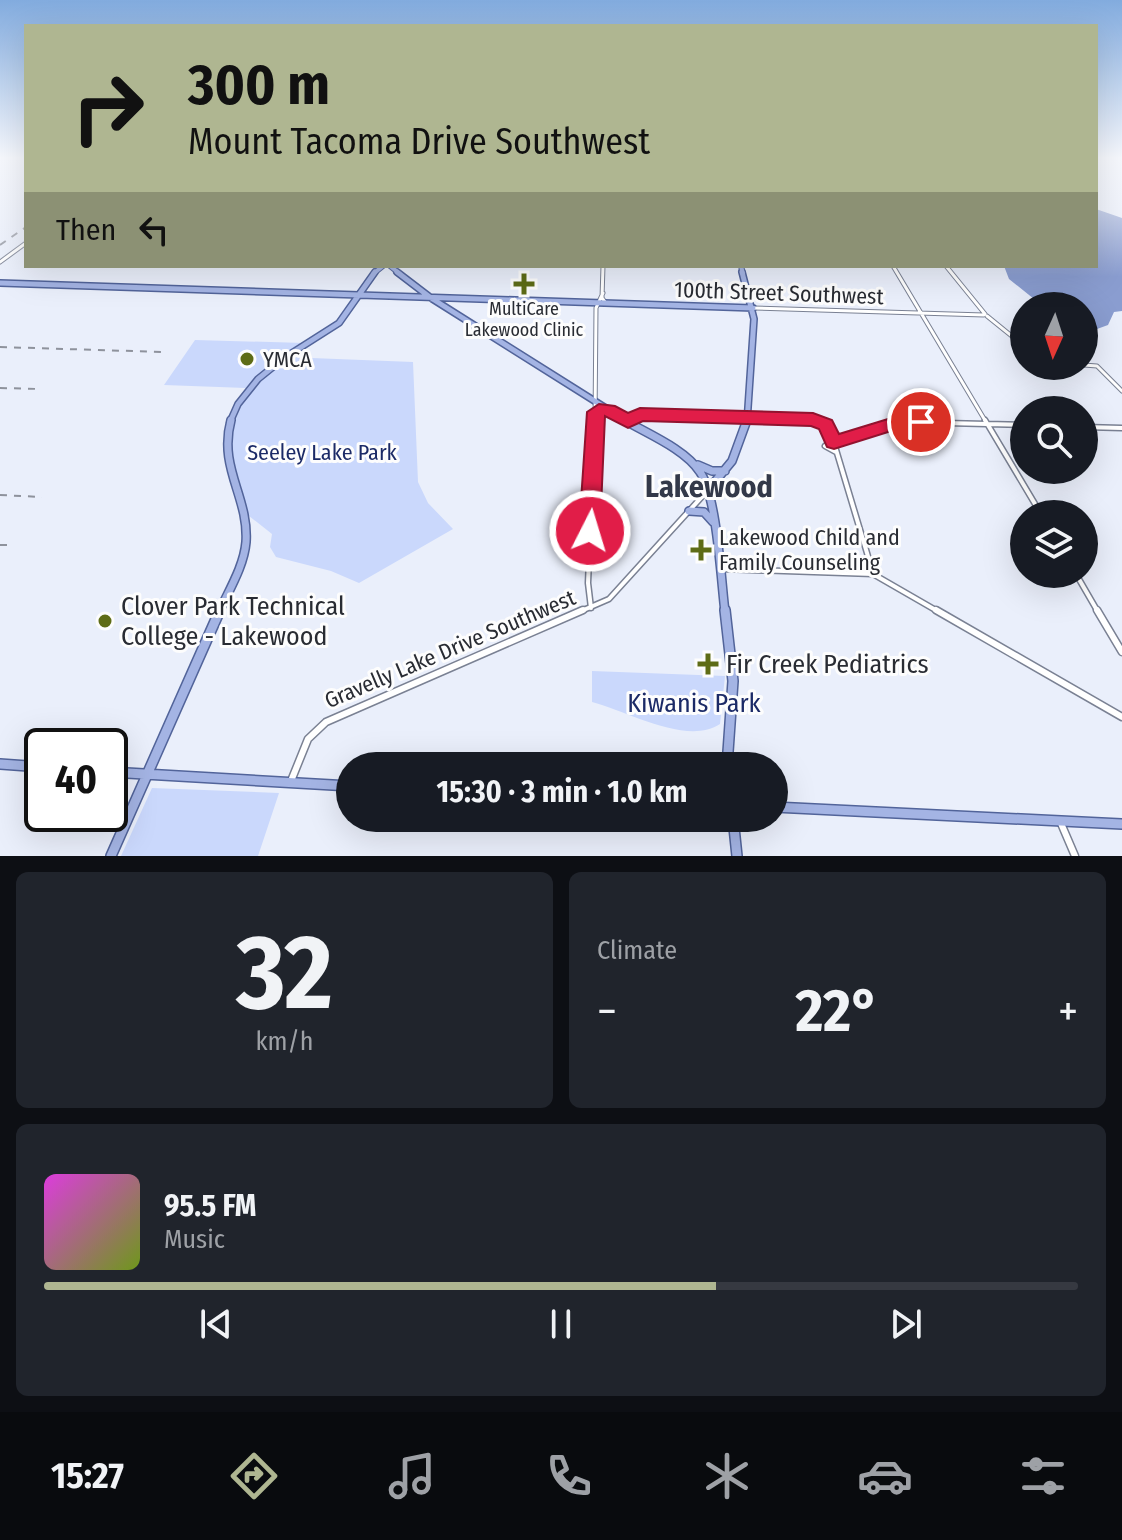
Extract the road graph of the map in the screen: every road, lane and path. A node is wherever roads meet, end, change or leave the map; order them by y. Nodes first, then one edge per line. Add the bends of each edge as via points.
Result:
1 (24, 244) edge
2 (0, 262) edge
3 (380, 268) edge
4 (392, 268) edge
5 (397, 268) edge
6 (603, 268) edge
7 (742, 268) edge
8 (894, 268) edge
9 (948, 268) edge
10 (398, 273) junction
11 (0, 283) edge
12 (412, 285) junction
13 (603, 293) junction
14 (356, 295) junction
15 (401, 297) junction
16 (431, 298) junction
17 (596, 305) junction
18 (615, 306) junction
19 (753, 308) junction
20 (922, 313) junction
21 (985, 315) junction
22 (1010, 335) edge
23 (1098, 367) edge
24 (1122, 391) edge
25 (595, 401) junction
26 (609, 410) junction
27 (596, 412) junction
28 (748, 418) junction
29 (628, 422) junction
30 (989, 424) junction
31 (1010, 425) edge
32 (1098, 427) edge
33 (1122, 428) edge
34 (834, 442) junction
35 (825, 446) dead end
36 (837, 453) junction
37 (690, 461) junction
38 (725, 471) junction
39 (708, 490) junction
40 (1033, 500) edge
41 (689, 511) junction
42 (713, 522) junction
43 (720, 569) junction
44 (873, 574) junction
45 (1084, 588) edge
46 (591, 608) junction
47 (1122, 652) edge
48 (1122, 717) edge
49 (728, 752) edge
50 (0, 764) edge
51 (24, 766) edge
52 (128, 773) edge
53 (147, 775) junction
54 (290, 783) junction
55 (336, 785) edge
56 (788, 808) edge
57 (1060, 821) junction
58 (1122, 824) edge
59 (734, 832) edge
60 (111, 856) edge
61 (737, 856) edge
62 (1075, 856) edge

1 - 2 street
3 - 14 main road
4 - 10 main road
5 - 10 main road
6 - 13 street
7 - 19 main road, Gravelly Lake Drive Southwest
8 - 20 street
9 - 21 street
10 - 12 main road
11 - 14 main road, 100th Street Southwest
12 - 15 main road via 415,293
12 - 16 main road
13 - 17 street
13 - 18 street via 603,301
14 - 15 main road, 100th Street Southwest
14 - 53 main road via 334,328 255,382 230,421 226,451 246,518 245,551
15 - 16 main road, 100th Street Southwest
16 - 17 main road, 100th Street Southwest
16 - 25 main road
17 - 18 main road, 100th Street Southwest
17 - 25 street
18 - 19 main road, 100th Street Southwest
19 - 20 street, 100th Street Southwest
19 - 28 main road, Gravelly Lake Drive Southwest
20 - 21 street, 100th Street Southwest
20 - 30 street
21 - 22 street
23 - 24 street
25 - 26 main road
25 - 27 street
26 - 27 street
26 - 29 main road
27 - 46 street
28 - 29 street via 640,414
28 - 34 street via 813,420 824,424
28 - 38 main road, Gravelly Lake Drive Southwest
29 - 37 main road
30 - 31 street
30 - 34 street via 896,424
30 - 40 street
32 - 33 street
34 - 36 street
35 - 36 street
36 - 44 street
37 - 38 main road
37 - 39 main road
38 - 39 main road, Gravelly Lake Drive Southwest
39 - 41 street, Gravelly Lake Drive Southwest
39 - 42 main road
41 - 42 main road via 704,512
41 - 46 street, Gravelly Lake Drive Southwest via 620,589
42 - 43 main road
43 - 44 street
43 - 49 main road via 733,667
44 - 48 street
45 - 47 street
46 - 54 street, Gravelly Lake Drive Southwest via 326,722 308,739
50 - 51 main road
52 - 53 main road
53 - 54 main road
53 - 60 main road
54 - 55 main road
56 - 57 main road
57 - 58 main road
57 - 62 street
59 - 61 main road

